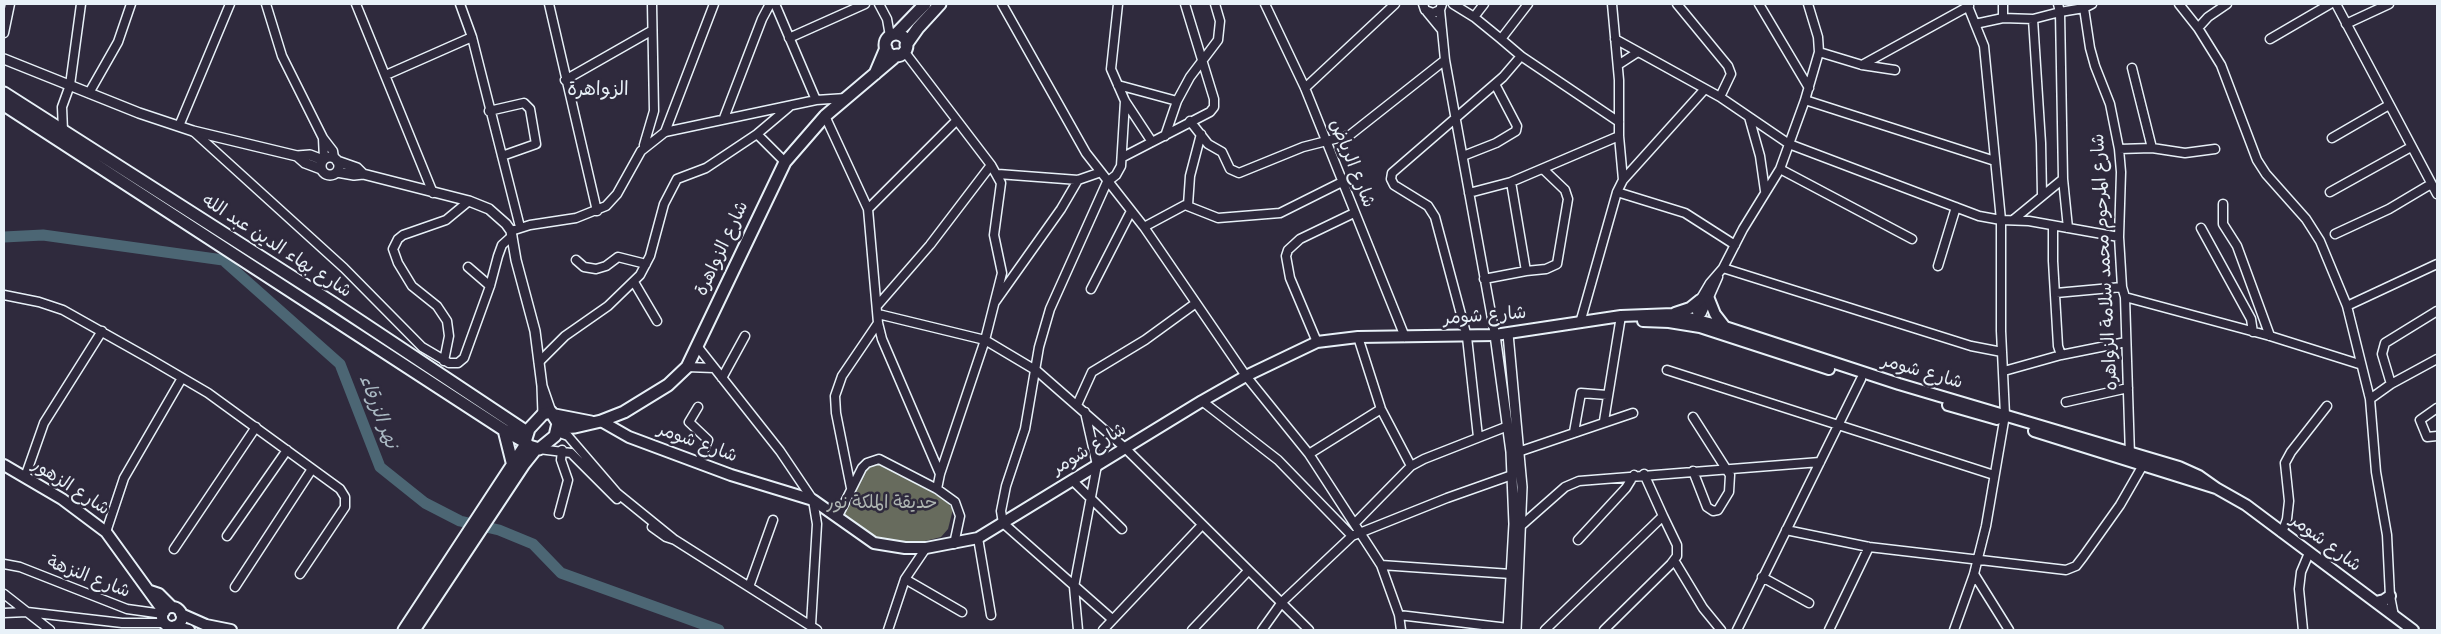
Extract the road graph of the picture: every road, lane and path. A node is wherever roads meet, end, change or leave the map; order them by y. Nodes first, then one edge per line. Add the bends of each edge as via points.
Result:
1 (10, 4) edge
2 (81, 4) edge
3 (131, 4) edge
4 (230, 4) edge
5 (266, 4) edge
6 (356, 4) edge
7 (460, 4) edge
8 (549, 4) edge
9 (652, 4) edge
10 (714, 4) edge
11 (770, 4) edge
12 (775, 4) edge
13 (865, 4) edge
14 (889, 4) edge
15 (925, 4) edge
16 (940, 4) edge
17 (1002, 4) edge
18 (1118, 4) edge
19 (1185, 4) edge
20 (1215, 4) edge
21 (1264, 4) edge
22 (1395, 4) edge
23 (1414, 4) edge
24 (1454, 4) edge
25 (1484, 4) edge
26 (1528, 4) edge
27 (1620, 4) edge
28 (1677, 4) edge
29 (1759, 4) edge
30 (1808, 4) edge
31 (2003, 4) edge
32 (2058, 4) edge
33 (2092, 4) edge
34 (2179, 4) edge
35 (2228, 4) edge
36 (2330, 4) edge
37 (2336, 4) edge
38 (2389, 4) edge
39 (1612, 5) edge
40 (1968, 5) edge
41 (880, 7) edge
42 (1441, 7) edge
43 (1425, 8) edge
44 (2084, 8) junction
45 (2060, 12) junction
46 (1474, 17) junction
47 (2003, 18) junction
48 (2033, 19) junction
49 (1976, 24) junction
50 (2346, 24) junction
51 (1441, 28) junction
52 (2198, 28) junction
53 (651, 31) junction
54 (4, 33) edge
55 (893, 35) junction
56 (472, 37) junction
57 (789, 38) junction
58 (1501, 39) junction
59 (1615, 39) junction
60 (2270, 39) dead end
61 (886, 48) junction
62 (903, 50) junction
63 (1638, 52) junction
64 (1819, 52) junction
65 (1522, 56) junction
66 (4, 59) edge
67 (1445, 60) junction
68 (1202, 63) junction
69 (1618, 65) junction
70 (1862, 65) junction
71 (2132, 68) dead end
72 (1895, 70) dead end
73 (875, 74) junction
74 (386, 75) junction
75 (565, 80) junction
76 (1496, 84) junction
77 (70, 85) junction
78 (1118, 85) junction
79 (1305, 88) junction
80 (1809, 88) junction
81 (1704, 90) junction
82 (4, 93) edge
83 (89, 93) junction
84 (1720, 97) junction
85 (846, 98) junction
86 (816, 100) junction
87 (1805, 100) junction
88 (1125, 101) junction
89 (1177, 101) junction
90 (4, 105) edge
91 (2389, 106) junction
92 (789, 107) junction
93 (489, 111) junction
94 (825, 116) junction
95 (1749, 117) junction
96 (724, 118) junction
97 (1456, 118) junction
98 (956, 121) junction
99 (1190, 121) junction
100 (1619, 122) junction
101 (179, 126) junction
102 (193, 131) junction
103 (64, 132) junction
104 (665, 132) junction
105 (757, 134) junction
106 (1201, 134) junction
107 (1165, 136) junction
108 (1619, 136) junction
109 (323, 138) junction
110 (2332, 138) dead end
111 (1325, 140) junction
112 (1152, 142) junction
113 (1789, 144) junction
114 (2411, 147) junction
115 (2152, 148) junction
116 (2119, 149) junction
117 (2215, 149) dead end
118 (83, 150) junction
119 (641, 151) junction
120 (502, 156) junction
121 (1463, 156) junction
122 (1123, 157) junction
123 (336, 159) junction
124 (785, 162) junction
125 (1995, 162) junction
126 (322, 163) junction
127 (991, 165) junction
128 (1543, 169) junction
129 (1780, 169) junction
130 (337, 172) junction
131 (1101, 172) junction
132 (363, 174) junction
133 (998, 174) junction
134 (2064, 179) junction
135 (1078, 180) junction
136 (1623, 180) junction
137 (1108, 182) junction
138 (1342, 182) junction
139 (1511, 182) junction
140 (2431, 184) junction
141 (1765, 190) junction
142 (1617, 192) junction
143 (2330, 192) dead end
144 (433, 193) junction
145 (1469, 193) junction
146 (2437, 194) edge
147 (2042, 195) junction
148 (469, 201) junction
149 (2223, 204) dead end
150 (1188, 205) junction
151 (1956, 207) junction
152 (868, 208) junction
153 (597, 211) junction
154 (1131, 211) junction
155 (1354, 212) junction
156 (2001, 220) junction
157 (2013, 220) junction
158 (2054, 226) junction
159 (1144, 227) junction
160 (2068, 228) junction
161 (2201, 228) dead end
162 (514, 231) junction
163 (2335, 234) dead end
164 (2119, 237) junction
165 (1912, 239) dead end
166 (1735, 245) junction
167 (576, 260) dead end
168 (646, 264) junction
169 (2437, 264) edge
170 (1938, 266) dead end
171 (468, 267) dead end
172 (1723, 268) junction
173 (1526, 271) junction
174 (1484, 280) junction
175 (634, 282) junction
176 (490, 286) junction
177 (2122, 287) junction
178 (1091, 289) dead end
179 (2056, 294) junction
180 (4, 295) edge
181 (2125, 298) junction
182 (1705, 300) junction
183 (1196, 303) junction
184 (993, 304) junction
185 (2346, 306) junction
186 (878, 310) junction
187 (2437, 311) edge
188 (1673, 314) junction
189 (1619, 319) junction
190 (657, 321) dead end
191 (878, 323) junction
192 (1580, 323) junction
193 (1698, 323) junction
194 (1725, 327) junction
195 (102, 331) junction
196 (2253, 332) junction
197 (1508, 334) junction
198 (1495, 335) junction
199 (745, 336) dead end
200 (2270, 336) junction
201 (1404, 337) junction
202 (1468, 337) junction
203 (1358, 338) junction
204 (985, 340) junction
205 (1317, 342) junction
206 (2126, 342) junction
207 (698, 346) junction
208 (422, 347) junction
209 (2002, 352) junction
210 (2061, 355) junction
211 (414, 357) junction
212 (2437, 360) edge
213 (444, 361) junction
214 (539, 362) junction
215 (2359, 364) junction
216 (687, 367) junction
217 (714, 368) junction
218 (1667, 370) dead end
219 (1037, 371) junction
220 (2004, 371) junction
221 (1246, 376) junction
222 (182, 378) junction
223 (722, 378) junction
224 (1861, 379) junction
225 (2391, 384) junction
226 (2128, 388) junction
227 (1608, 395) junction
228 (2370, 399) junction
229 (1202, 401) junction
230 (2066, 402) dead end
231 (1077, 404) junction
232 (2327, 406) dead end
233 (698, 407) dead end
234 (2437, 408) edge
235 (1381, 409) junction
236 (1085, 412) junction
237 (1633, 413) dead end
238 (550, 414) junction
239 (1693, 417) dead end
240 (2005, 418) junction
241 (1604, 421) junction
242 (598, 422) junction
243 (1837, 425) junction
244 (1508, 426) junction
245 (256, 427) junction
246 (504, 430) junction
247 (557, 430) junction
248 (1574, 432) junction
249 (2437, 436) edge
250 (1478, 437) junction
251 (531, 443) junction
252 (1125, 448) junction
253 (287, 450) junction
254 (562, 450) junction
255 (1521, 451) junction
256 (1309, 454) junction
257 (2130, 456) junction
258 (512, 462) junction
259 (699, 462) junction
260 (1820, 462) junction
261 (4, 465) edge
262 (1097, 465) junction
263 (2143, 465) junction
264 (1411, 466) junction
265 (312, 468) junction
266 (1728, 470) junction
267 (1693, 471) junction
268 (940, 474) junction
269 (1644, 474) junction
270 (1512, 475) junction
271 (1634, 475) junction
272 (1994, 475) junction
273 (25, 477) junction
274 (1072, 480) junction
275 (851, 488) junction
276 (2216, 488) junction
277 (938, 489) junction
278 (497, 497) junction
279 (1092, 499) junction
280 (813, 500) junction
281 (560, 514) dead end
282 (838, 516) junction
283 (1663, 516) junction
284 (773, 520) dead end
285 (1003, 523) junction
286 (1355, 523) junction
287 (1523, 524) junction
288 (1202, 525) junction
289 (1122, 529) dead end
290 (1786, 530) junction
291 (106, 532) junction
292 (1361, 532) junction
293 (2282, 533) junction
294 (227, 536) dead end
295 (1352, 536) junction
296 (978, 538) junction
297 (676, 540) junction
298 (1578, 540) dead end
299 (954, 544) junction
300 (1869, 547) junction
301 (926, 548) junction
302 (174, 549) dead end
303 (2309, 553) junction
304 (1674, 560) junction
305 (1977, 561) junction
306 (4, 564) edge
307 (1381, 565) junction
308 (1248, 571) junction
309 (300, 574) dead end
310 (1511, 574) junction
311 (1974, 574) junction
312 (1762, 577) junction
313 (905, 579) junction
314 (1074, 586) junction
315 (235, 587) dead end
316 (749, 587) junction
317 (437, 589) junction
318 (4, 594) edge
319 (2390, 596) junction
320 (1282, 602) junction
321 (2376, 602) junction
322 (1809, 603) dead end
323 (27, 612) junction
324 (962, 612) dead end
325 (4, 613) edge
326 (166, 614) junction
327 (181, 614) junction
328 (991, 615) dead end
329 (1399, 615) junction
330 (2394, 616) junction
331 (1112, 619) junction
332 (175, 626) junction
333 (814, 628) edge
334 (50, 630) edge
335 (189, 630) edge
336 (231, 630) edge
337 (404, 630) edge
338 (414, 630) edge
339 (888, 630) edge
340 (1078, 630) edge
341 (1103, 630) edge
342 (1192, 630) edge
343 (1262, 630) edge
344 (1309, 630) edge
345 (1401, 630) edge
346 (1511, 630) edge
347 (1545, 630) edge
348 (1604, 630) edge
349 (1721, 630) edge
350 (1737, 630) edge
351 (1829, 630) edge
352 (1954, 630) edge
353 (2009, 630) edge
354 (2303, 630) edge
355 (2413, 630) edge

1 - 54 street
2 - 77 street
3 - 83 street via 118,42
4 - 101 street
5 - 109 street via 282,56
6 - 74 street
7 - 56 street
8 - 75 street
9 - 53 street
10 - 104 street
11 - 96 street
12 - 57 street
13 - 57 street
14 - 41 street
15 - 55 main road
16 - 62 main road, شارع الزواهرة
17 - 131 street via 1077,138
18 - 78 street via 1111,61
19 - 68 street
20 - 68 street via 1220,21 1218,40
21 - 79 street, شارع الرياض
22 - 79 street
23 - 43 street
24 - 46 street
25 - 46 street
26 - 58 street
27 - 39 street
28 - 84 street via 1728,66 1731,74
29 - 80 street
30 - 64 street
31 - 47 street
32 - 45 street
33 - 44 street
34 - 52 street
35 - 52 street
36 - 60 street
37 - 50 street
38 - 50 street
39 - 59 street
40 - 49 street
40 - 70 street
41 - 55 street
42 - 43 street via 1435,13
42 - 51 street
43 - 51 street
44 - 45 street
44 - 116 street, شارع المرحوم محمد سلامة الزواهره via 2092,57 2110,104
45 - 48 street
45 - 134 street
46 - 58 street
47 - 48 street
47 - 49 street
48 - 147 street
49 - 125 street via 1987,66
50 - 91 street
51 - 67 street
52 - 185 street via 2221,65 2257,160 2320,241
53 - 75 street
53 - 119 street via 654,112 649,135
55 - 61 main road via 886,42
55 - 62 main road via 904,37
56 - 74 street
56 - 93 street
57 - 86 street
58 - 65 street
59 - 63 street
59 - 69 street
61 - 62 main road via 892,54
61 - 73 main road, شارع الزواهرة
62 - 73 main road, شارع الزواهرة
62 - 98 street
63 - 69 street
63 - 81 street
64 - 70 street
64 - 80 street
65 - 76 street
65 - 100 street
66 - 77 street
67 - 97 street
67 - 111 street via 1358,131 1345,138
68 - 89 street via 1190,76
68 - 99 street via 1214,106 1210,112
69 - 100 street
70 - 72 street
71 - 115 street
73 - 85 main road, شارع الزواهرة
74 - 144 street
75 - 153 street
76 - 97 street
76 - 121 street via 1516,131
77 - 83 street
77 - 103 street via 62,108
78 - 88 street
78 - 89 street
79 - 111 street, شارع الرياض
80 - 87 street
81 - 84 street
81 - 136 street
82 - 103 main road, شارع بهاء الدين عبد الله
83 - 101 street
84 - 95 street
85 - 86 street
85 - 94 main road, شارع الزواهرة
86 - 92 street
87 - 113 street
87 - 125 street
88 - 112 street
88 - 122 street
89 - 107 street
90 - 118 main road, شارع بهاء الدين عبد الله
91 - 110 street
91 - 114 street
92 - 96 street
92 - 105 street
93 - 120 street
93 - 120 street via 524,104 530,109 535,145
94 - 124 main road, شارع الزواهرة
94 - 152 street
95 - 113 street
95 - 141 street
96 - 104 street
97 - 121 street
97 - 202 street via 1391,176 1394,185 1433,211
98 - 127 street
98 - 152 street
99 - 106 street
99 - 107 street
100 - 108 street
101 - 102 street
102 - 126 street via 297,156 310,155
102 - 208 street via 344,268
103 - 118 main road, شارع بهاء الدين عبد الله
104 - 119 street
105 - 124 street
105 - 168 street via 706,168 673,183
106 - 111 street via 1208,144 1222,152 1230,168 1239,173 1276,156
106 - 150 street via 1190,176
107 - 112 street
108 - 128 street
108 - 136 street
109 - 123 street
109 - 126 street
111 - 138 street, شارع الرياض
112 - 122 street
113 - 129 street
113 - 151 street
114 - 140 street
114 - 143 street
115 - 116 street
115 - 117 street via 2185,153
116 - 164 street, شارع المرحوم محمد سلامة الزواهره
118 - 211 main road, شارع بهاء الدين عبد الله
118 - 246 main road, شارع بهاء الدين عبد الله
119 - 153 street via 617,194
120 - 162 street
121 - 145 street
122 - 137 street via 1118,173
123 - 126 street
123 - 130 street
123 - 132 street
124 - 207 main road, شارع الزواهرة via 756,217
125 - 156 street
126 - 130 street via 330,175
127 - 133 street
127 - 186 street
128 - 139 street
128 - 173 street via 1564,190 1568,200 1566,213 1557,264 1546,270
129 - 141 street
129 - 165 street
130 - 132 street
131 - 135 street
131 - 137 street
132 - 144 street
133 - 135 street
133 - 184 street via 1001,182 994,234 1002,273
134 - 147 street
134 - 160 street
135 - 184 street
136 - 142 street
137 - 154 street
137 - 219 street via 1056,293 1039,347
138 - 150 street via 1288,210 1275,213 1218,218
138 - 155 street, شارع الرياض
139 - 145 street
139 - 173 street
140 - 146 street
140 - 163 street via 2389,209
141 - 166 street
142 - 166 street via 1685,213
142 - 192 street
144 - 148 street
145 - 174 street
147 - 157 street
148 - 162 street via 489,209
148 - 213 street via 446,220 404,235 393,249 412,286 437,306 447,321 449,336
149 - 200 street via 2223,224 2237,246
150 - 159 street via 1182,205
151 - 156 street
151 - 170 street
152 - 186 street
153 - 162 street
154 - 159 street
154 - 178 street
155 - 201 street, شارع الرياض
155 - 205 street via 1300,239 1286,256 1290,278
156 - 157 street
156 - 209 street
157 - 158 street
158 - 160 street
158 - 179 street
159 - 183 street
160 - 164 street
161 - 196 street via 2248,314
162 - 176 street via 500,251
162 - 214 street
164 - 177 street, شارع المرحوم محمد سلامة الزواهره
166 - 172 street
167 - 168 street via 584,267 596,269 618,257
168 - 175 street
169 - 185 street
171 - 176 street
172 - 182 street via 1710,283
172 - 209 street via 1971,346
173 - 174 street
174 - 198 street
175 - 190 street
175 - 214 street via 608,306 564,336
176 - 213 street via 464,358 458,363
177 - 179 street
177 - 181 street, شارع المرحوم محمد سلامة الزواهره
179 - 210 street
180 - 195 street via 63,310
181 - 196 street
181 - 206 street, شارع المرحوم محمد سلامة الزواهره
182 - 188 main road
182 - 193 street
182 - 194 main road
183 - 221 street
183 - 231 street via 1154,334 1092,372
184 - 204 street
185 - 215 street
186 - 191 street
186 - 204 street
187 - 225 street via 2385,343 2382,354
188 - 189 main road, شارع شومر
188 - 193 main road, شارع شومر
189 - 192 main road, شارع شومر
189 - 193 main road, شارع شومر
189 - 227 street
191 - 268 street via 882,340
191 - 275 street via 842,376 835,396
192 - 197 main road, شارع شومر
193 - 194 main road, شارع شومر
193 - 224 main road, شارع شومر
194 - 240 main road, شارع شومر
195 - 222 street
195 - 273 street via 44,423
196 - 200 street
197 - 198 main road, شارع شومر
197 - 255 street
198 - 202 main road, شارع شومر
198 - 244 street
199 - 223 street
200 - 215 street
201 - 202 main road, شارع شومر
201 - 203 main road, شارع شومر
202 - 250 street
203 - 205 main road, شارع شومر
203 - 235 street
204 - 219 street
204 - 268 street
205 - 221 main road, شارع شومر
206 - 210 street
206 - 226 street, شارع المرحوم محمد سلامة الزواهره
207 - 216 main road, شارع الزواهرة
207 - 217 street
208 - 211 street
208 - 213 street
209 - 220 street
210 - 220 street
211 - 251 main road, شارع بهاء الدين عبد الله
212 - 225 street
214 - 238 street
215 - 228 street
216 - 217 street
216 - 242 main road, شارع الزواهرة via 668,385 642,402
217 - 223 street
218 - 243 street
219 - 231 street
219 - 285 street via 1025,429 1002,503
220 - 240 street
221 - 229 main road, شارع شومر
221 - 256 street
222 - 245 street
222 - 291 street via 124,478
223 - 280 street via 780,451
224 - 240 main road, شارع شومر
224 - 243 street
225 - 228 street
226 - 230 street
226 - 257 street, شارع المرحوم محمد سلامة الزواهره
227 - 241 street
227 - 248 street via 1581,393
228 - 319 street via 2376,472 2387,534
229 - 252 main road, شارع شومر
229 - 295 street via 1278,460
231 - 236 street
232 - 293 street via 2290,452 2286,463 2289,501
233 - 259 street via 689,422 708,440
234 - 249 street via 2420,420 2427,437
235 - 256 street
235 - 264 street
236 - 252 street
236 - 262 street
237 - 241 street
238 - 242 main road
238 - 247 main road
238 - 251 main road
239 - 266 street
240 - 257 main road, شارع شومر
240 - 272 street
241 - 248 street
242 - 247 main road, شارع الزواهرة
242 - 259 main road, شارع شومر via 629,437
243 - 260 street
243 - 272 street
244 - 250 street
244 - 270 street
245 - 253 street
245 - 302 street
246 - 251 main road, شارع بهاء الدين عبد الله
246 - 258 main road
247 - 251 main road via 552,440
247 - 297 street via 568,436 617,493
248 - 255 street
250 - 264 street
251 - 254 street
251 - 258 main road
251 - 278 main road via 524,464
252 - 262 main road, شارع شومر
252 - 288 street
253 - 265 street
253 - 294 street
254 - 281 street via 561,460 568,480
254 - 297 street via 578,458 614,497 634,513 666,537
255 - 287 street
256 - 286 street
257 - 263 main road, شارع شومر
257 - 276 main road, شارع شومر via 2191,471
258 - 278 main road
259 - 280 main road, شارع شومر
260 - 266 street
260 - 290 street
261 - 273 main road, شارع الزهور
262 - 274 main road, شارع شومر
262 - 279 street
263 - 276 main road, شارع شومر
263 - 305 street via 2120,505 2076,566 2066,570
264 - 286 street
265 - 309 street via 344,493 345,507
265 - 315 street
266 - 267 street
266 - 267 street via 1729,492 1721,508 1713,511 1706,505
267 - 269 street
268 - 277 street
269 - 271 street
269 - 283 street
270 - 292 street
270 - 310 street
271 - 287 street via 1574,482
271 - 298 street
272 - 305 street
273 - 291 main road, شارع الزهور via 62,499
274 - 279 street
274 - 285 main road, شارع شومر
275 - 277 street via 865,465 879,459
275 - 282 street
276 - 293 main road, شارع شومر via 2246,505
277 - 299 street via 955,502 960,511
278 - 317 main road
279 - 289 street
279 - 314 street
280 - 282 main road, شارع شومر
280 - 333 street via 817,524
282 - 301 main road, شارع شومر via 874,543
283 - 304 street via 1676,544 1678,552
283 - 347 street
284 - 316 street
285 - 296 main road, شارع شومر
285 - 314 street
286 - 292 street
287 - 346 street
288 - 308 street
288 - 331 street
290 - 300 street
290 - 312 street
291 - 326 main road, شارع الزهور
292 - 295 street
292 - 307 street
293 - 303 main road, شارع شومر
295 - 320 street
296 - 299 main road, شارع شومر
296 - 328 street
297 - 316 street
299 - 301 main road, شارع شومر
300 - 305 street
300 - 351 street
301 - 313 street
303 - 321 main road, شارع شومر
303 - 354 street via 2301,572 2299,589
304 - 348 street
304 - 349 street via 1703,608
305 - 311 street
306 - 326 street, شارع النزهة via 20,567 127,609
307 - 310 street
307 - 329 street
308 - 320 street
308 - 342 street
310 - 346 street
311 - 352 street
311 - 353 street
312 - 322 street
312 - 350 street
313 - 324 street
313 - 339 street
314 - 331 street
314 - 340 street
316 - 333 street
317 - 337 main road
317 - 338 main road
318 - 323 street
319 - 321 main road
319 - 330 street
320 - 343 street
320 - 344 street
321 - 330 main road, شارع شومر
323 - 325 street
323 - 326 street via 122,623
323 - 334 street
326 - 327 main road, شارع الزهور via 178,609
326 - 332 main road via 170,626
327 - 332 main road via 181,620
327 - 336 main road, شارع الزهور via 206,625
329 - 345 street
329 - 346 street
330 - 355 main road, شارع شومر
331 - 341 street
332 - 335 main road

